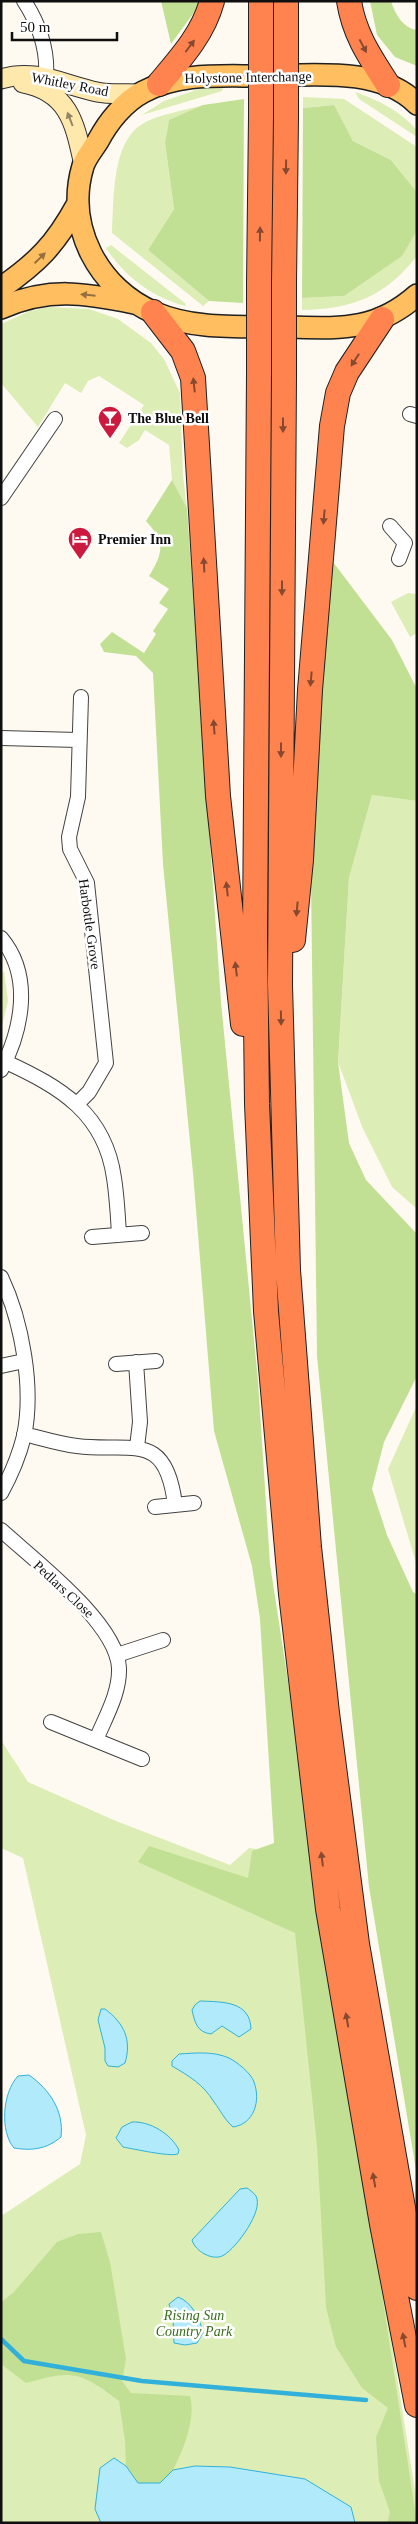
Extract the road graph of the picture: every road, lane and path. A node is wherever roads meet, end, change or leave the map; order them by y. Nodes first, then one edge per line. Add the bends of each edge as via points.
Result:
1 (24, 1) edge
2 (212, 1) edge
3 (261, 1) edge
4 (286, 1) edge
5 (349, 1) edge
6 (46, 77) junction
7 (1, 79) edge
8 (1, 83) edge
9 (388, 85) junction
10 (150, 89) junction
11 (414, 99) edge
12 (84, 165) junction
13 (77, 205) junction
14 (1, 288) edge
15 (417, 295) edge
16 (1, 308) edge
17 (145, 308) junction
18 (399, 313) edge
19 (55, 420) dead end
20 (1, 498) edge
21 (390, 526) dead end
22 (411, 543) edge
23 (398, 559) dead end
24 (81, 697) dead end
25 (1, 738) edge
26 (78, 740) junction
27 (1, 938) edge
28 (280, 985) junction
29 (4, 1066) edge
30 (78, 1104) junction
31 (257, 1104) junction
32 (142, 1234) dead end
33 (119, 1235) junction
34 (92, 1238) dead end
35 (1, 1277) edge
36 (24, 1361) junction
37 (156, 1361) dead end
38 (136, 1362) junction
39 (116, 1364) dead end
40 (1, 1366) edge
41 (24, 1434) junction
42 (137, 1447) junction
43 (1, 1493) edge
44 (194, 1503) dead end
45 (175, 1505) junction
46 (155, 1507) dead end
47 (1, 1530) edge
48 (163, 1640) dead end
49 (117, 1654) junction
50 (52, 1722) dead end
51 (96, 1740) junction
52 (142, 1759) dead end
53 (417, 2288) edge
54 (417, 2405) edge

1 - 6 street via 44,44
10 -> 2 highway via 196,38
31 -> 3 highway, bridge via 255,925
4 -> 28 highway, bridge
5 -> 9 highway via 363,48
6 - 7 street, Whitley Road via 22,75
6 - 10 street, Whitley Road via 97,92
12 -> 8 street, Whitley Road via 69,112 55,96 35,85
9 - 10 main road, Holystone Interchange via 362,77 344,76 200,76
9 - 11 main road, Holystone Interchange
10 - 12 main road via 104,128
12 - 13 main road
14 -> 13 main road via 28,269 53,245
13 - 17 main road via 86,246 92,258 116,286
15 - 18 main road
17 -> 16 main road via 96,295 48,293 23,298
17 - 18 main road via 186,322 331,328 354,326
31 -> 17 highway via 243,1025 218,796 193,378 183,351
18 -> 28 highway via 347,372 338,393 332,426 310,690 296,923
19 - 20 street
21 - 22 street
22 - 23 street
24 - 26 street, Harbottle Grove
25 - 26 street
26 - 30 street, Harbottle Grove via 78,797 69,837 70,849 87,883 106,1063
27 - 29 street via 13,956 21,982 22,1006
28 -> 53 highway via 288,1270 312,1576 357,1944
29 - 30 street via 47,1081
30 - 33 street via 96,1127 109,1156
54 -> 31 highway via 326,1899 291,1594 269,1350
32 - 33 street
33 - 34 street
35 - 36 street via 16,1316
36 - 40 street
36 - 41 street via 27,1395
37 - 38 street
38 - 39 street
38 - 42 street via 140,1422
41 - 42 street via 77,1446
41 - 43 street
42 - 45 street via 164,1465 172,1481
44 - 45 street
45 - 46 street
47 - 49 street, Pedlars Close via 100,1623
48 - 49 street
49 - 51 street, Pedlars Close via 119,1667 115,1692
50 - 51 street
51 - 52 street

